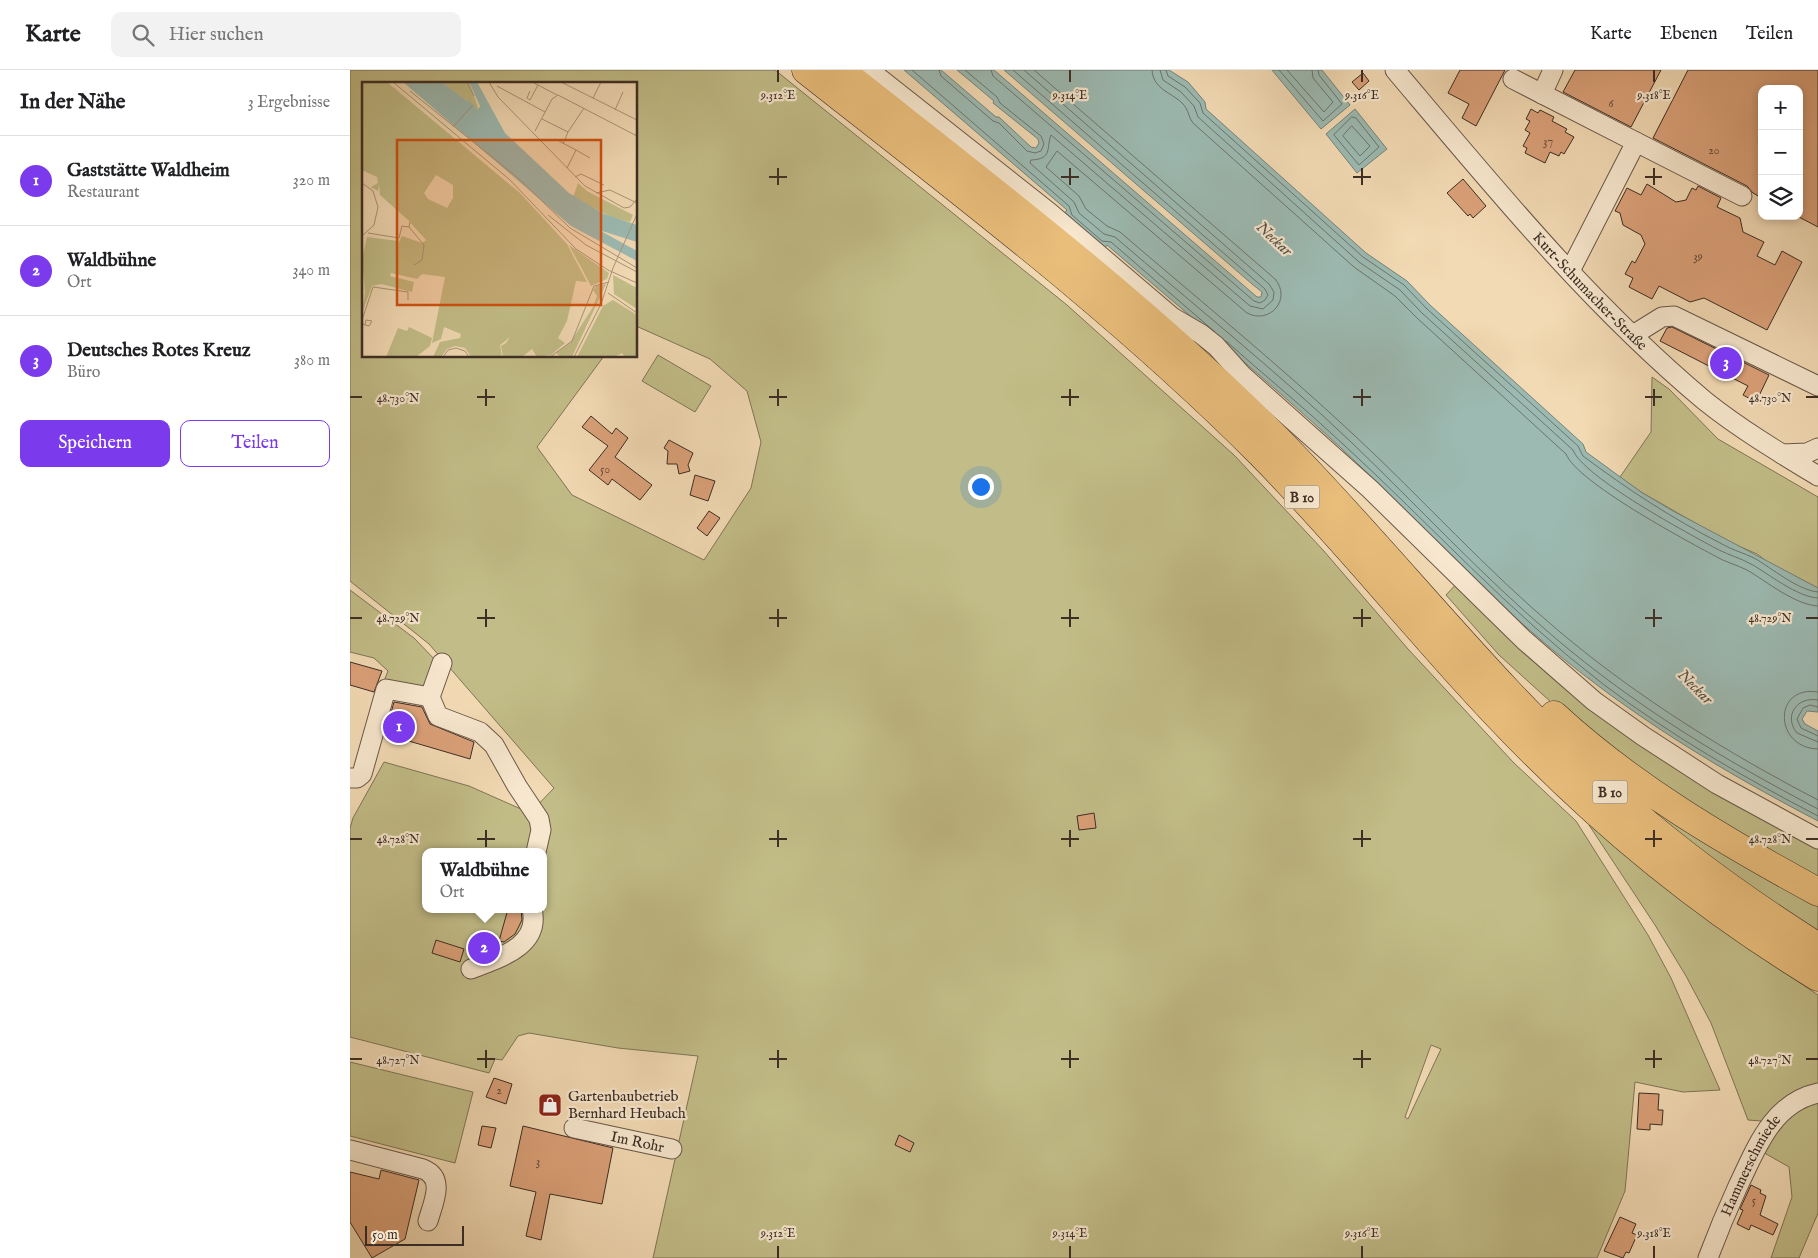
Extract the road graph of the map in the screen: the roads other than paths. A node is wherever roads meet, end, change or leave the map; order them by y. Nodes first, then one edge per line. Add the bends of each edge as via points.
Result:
1 (806, 70) edge
2 (840, 70) edge
3 (869, 70) edge
4 (1395, 70) edge
5 (1553, 70) edge
6 (1513, 79) dead end
7 (1542, 94) junction
8 (1636, 142) junction
9 (1742, 196) dead end
10 (1570, 271) junction
11 (1633, 335) junction
12 (1818, 386) edge
13 (1818, 448) edge
14 (1782, 454) junction
15 (1818, 476) edge
16 (1430, 606) junction
17 (442, 663) dead end
18 (430, 697) junction
19 (350, 778) edge
20 (1818, 839) edge
21 (537, 848) edge
22 (1818, 892) edge
23 (532, 913) edge
24 (1818, 948) edge
25 (472, 969) dead end
26 (1818, 977) edge
27 (1818, 1093) edge
28 (574, 1128) dead end
29 (672, 1149) dead end
30 (350, 1150) edge
31 (428, 1221) dead end
32 (1708, 1258) edge

1 - 26 highway, B 10 via 1050,264 1210,404 1311,506 1465,679 1575,794 1685,887
2 - 16 highway, B 10 via 1067,251 1227,390 1323,488
3 - 20 street via 1050,213 1172,317 1216,346 1242,375 1335,456 1572,683 1643,736 1717,784
4 - 10 street, Kurt-Schumacher-Straße
5 - 7 street
6 - 7 street
7 - 8 street
8 - 9 street
8 - 10 street
10 - 11 street, Kurt-Schumacher-Straße
11 - 12 street via 1662,317 1674,316
11 - 14 street, Kurt-Schumacher-Straße via 1706,402
13 - 14 street via 1807,453
14 - 15 street, Kurt-Schumacher-Straße
16 - 22 highway via 1616,766 1709,829
16 - 24 highway, B 10 via 1508,692 1610,792 1711,876
17 - 18 street
18 - 19 street via 386,689 362,774 358,778
18 - 21 street via 438,716 480,732 494,745 539,819 541,830
23 - 25 street via 530,933 522,946
27 - 32 street, Hammerschmiede via 1791,1105 1770,1125 1752,1155
28 - 29 street, Im Rohr
30 - 31 street via 433,1174 437,1186

